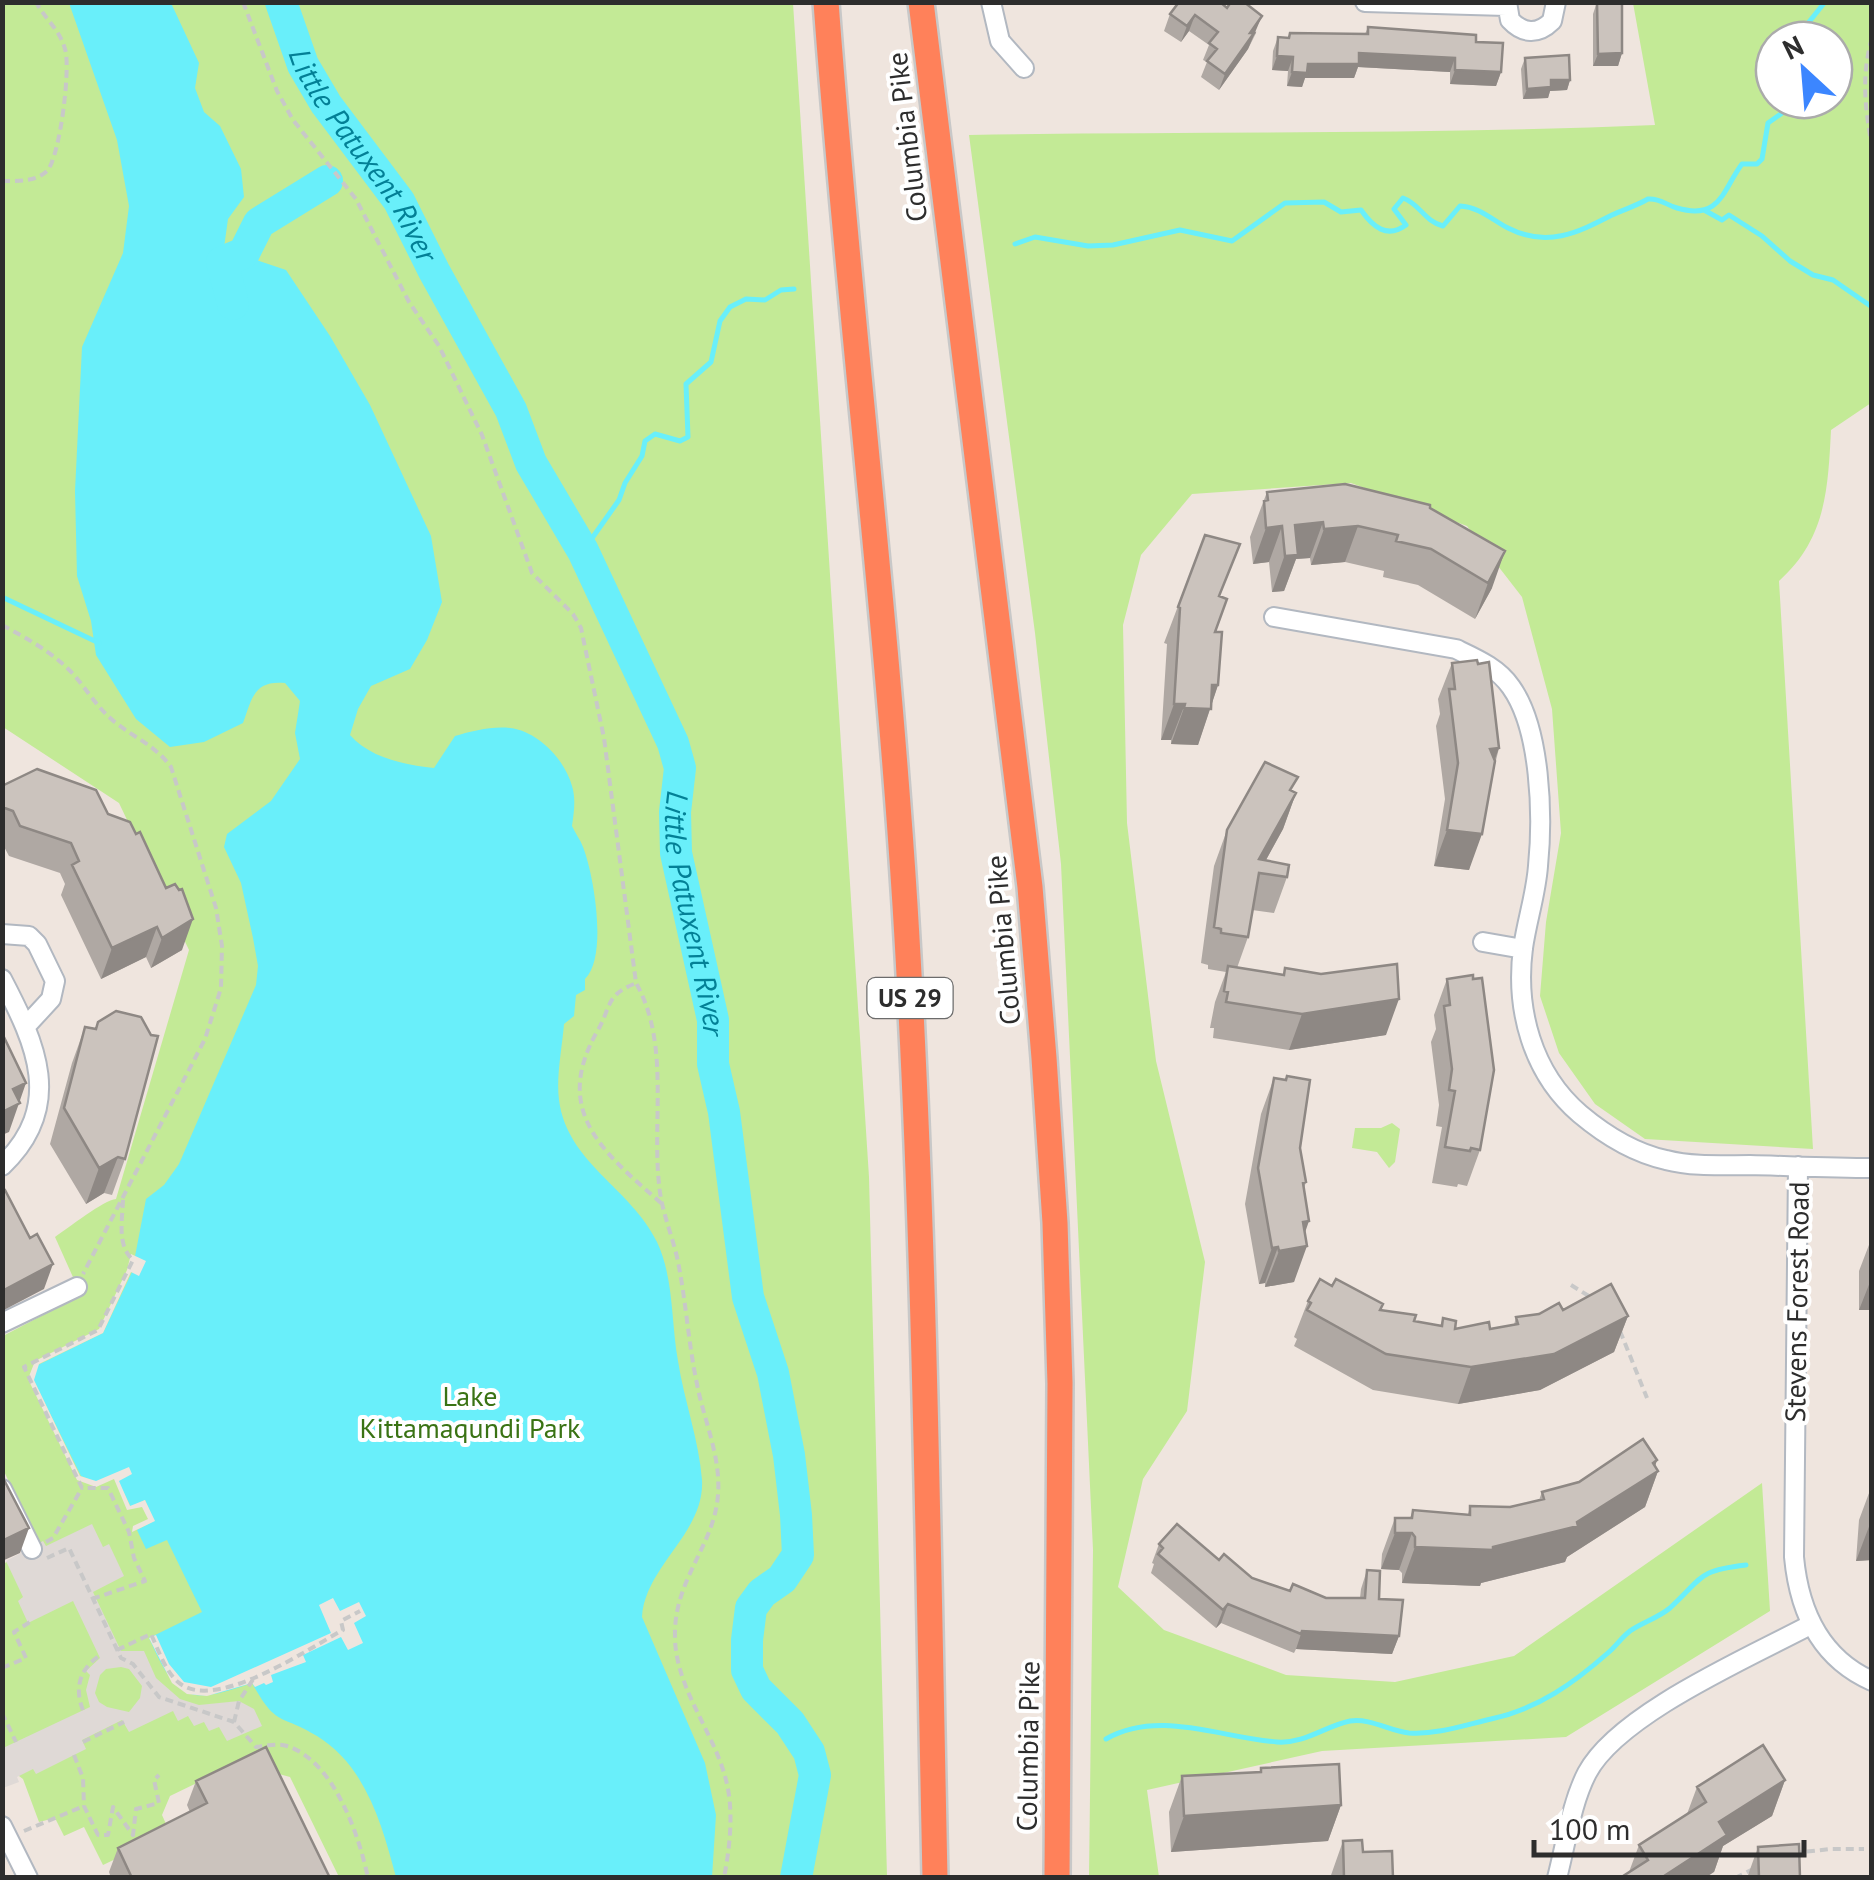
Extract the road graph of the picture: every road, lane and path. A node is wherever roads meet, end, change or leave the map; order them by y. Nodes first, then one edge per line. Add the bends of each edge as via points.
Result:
1 (36, 2) edge
2 (243, 2) edge
3 (826, 2) edge
4 (921, 2) edge
5 (990, 2) edge
6 (1365, 2) edge
7 (1556, 2) edge
8 (1507, 4) edge
9 (1872, 38) edge
10 (1024, 68) dead end
11 (1872, 146) edge
12 (2, 181) edge
13 (1274, 617) dead end
14 (2, 625) edge
15 (2, 934) edge
16 (1483, 942) dead end
17 (1523, 949) junction
18 (2, 978) edge
19 (636, 983) junction
20 (27, 1026) junction
21 (2, 1166) edge
22 (1798, 1166) junction
23 (1872, 1168) edge
24 (124, 1193) junction
25 (661, 1203) junction
26 (1571, 1285) dead end
27 (77, 1287) joint
28 (1598, 1301) edge
29 (2, 1322) edge
30 (1618, 1327) edge
31 (1647, 1398) dead end
32 (82, 1488) junction
33 (2, 1489) edge
34 (38, 1546) joint
35 (69, 1548) dead end
36 (92, 1598) junction
37 (360, 1612) dead end
38 (30, 1622) dead end
39 (1810, 1624) junction
40 (117, 1650) junction
41 (100, 1656) dead end
42 (2, 1668) edge
43 (254, 1678) junction
44 (1872, 1681) edge
45 (83, 1710) dead end
46 (2, 1712) edge
47 (124, 1722) dead end
48 (234, 1722) junction
49 (16, 1742) dead end
50 (83, 1742) dead end
51 (74, 1755) dead end
52 (158, 1775) dead end
53 (84, 1806) junction
54 (6, 1832) edge
55 (1864, 1849) dead end
56 (1787, 1854) edge
57 (1753, 1869) dead end
58 (28, 1878) edge
59 (368, 1878) edge
60 (724, 1878) edge
61 (935, 1878) edge
62 (1056, 1878) edge
63 (1558, 1878) edge
64 (1735, 1878) edge

1 - 12 path via 60,35 69,67 59,138 44,174
2 - 19 path via 294,120 356,198 439,346 482,435 532,573 581,628 604,738
3 - 61 highway, US 29 via 905,906
4 - 62 highway, Columbia Pike via 1026,850 1044,1058 1060,1383
5 - 10 street via 1000,41
6 - 8 street
7 - 8 street via 1552,22 1530,32 1515,26
9 - 11 path via 1864,98
13 - 17 street, Stevens Forest Road via 1456,649 1484,662 1512,688 1532,748 1540,830
14 - 24 path via 44,648 116,723 162,754 216,908 222,988 209,1028
15 - 20 street via 38,944 55,981 51,999
16 - 17 street
17 - 22 street, Stevens Forest Road via 1522,996 1534,1050 1554,1088 1593,1124 1669,1162
18 - 20 street
19 - 25 path via 647,1006 656,1062
19 - 25 path via 614,994 585,1052 581,1097 595,1140
20 - 21 street via 40,1074 38,1110 21,1147
22 - 23 street
22 - 39 street, Stevens Forest Road via 1794,1557
24 - 27 path
24 - 32 path via 122,1244 133,1260 98,1330 24,1367
25 - 60 path via 718,1477 715,1511 682,1588 674,1635 680,1670 726,1780
26 - 28 path
27 - 29 street
30 - 31 path
32 - 34 path via 53,1538
32 - 36 path via 108,1488 145,1581
33 - 34 street
35 - 36 path
36 - 40 path
37 - 43 path via 341,1622 344,1630
38 - 42 path via 14,1632 26,1658
39 - 44 street, Stevens Forest Road via 1836,1658
39 - 63 street via 1645,1714 1615,1738 1587,1772
40 - 43 path via 152,1634 176,1681 188,1689 206,1692
40 - 48 path via 158,1697
41 - 45 path via 80,1678
43 - 48 path
46 - 49 path
47 - 50 path
48 - 59 path via 256,1747 288,1746 334,1787 355,1825
51 - 53 path
52 - 53 path via 159,1803 136,1809 133,1834 113,1806 108,1835 98,1835
53 - 54 path
54 - 58 street
55 - 56 path
57 - 64 path

